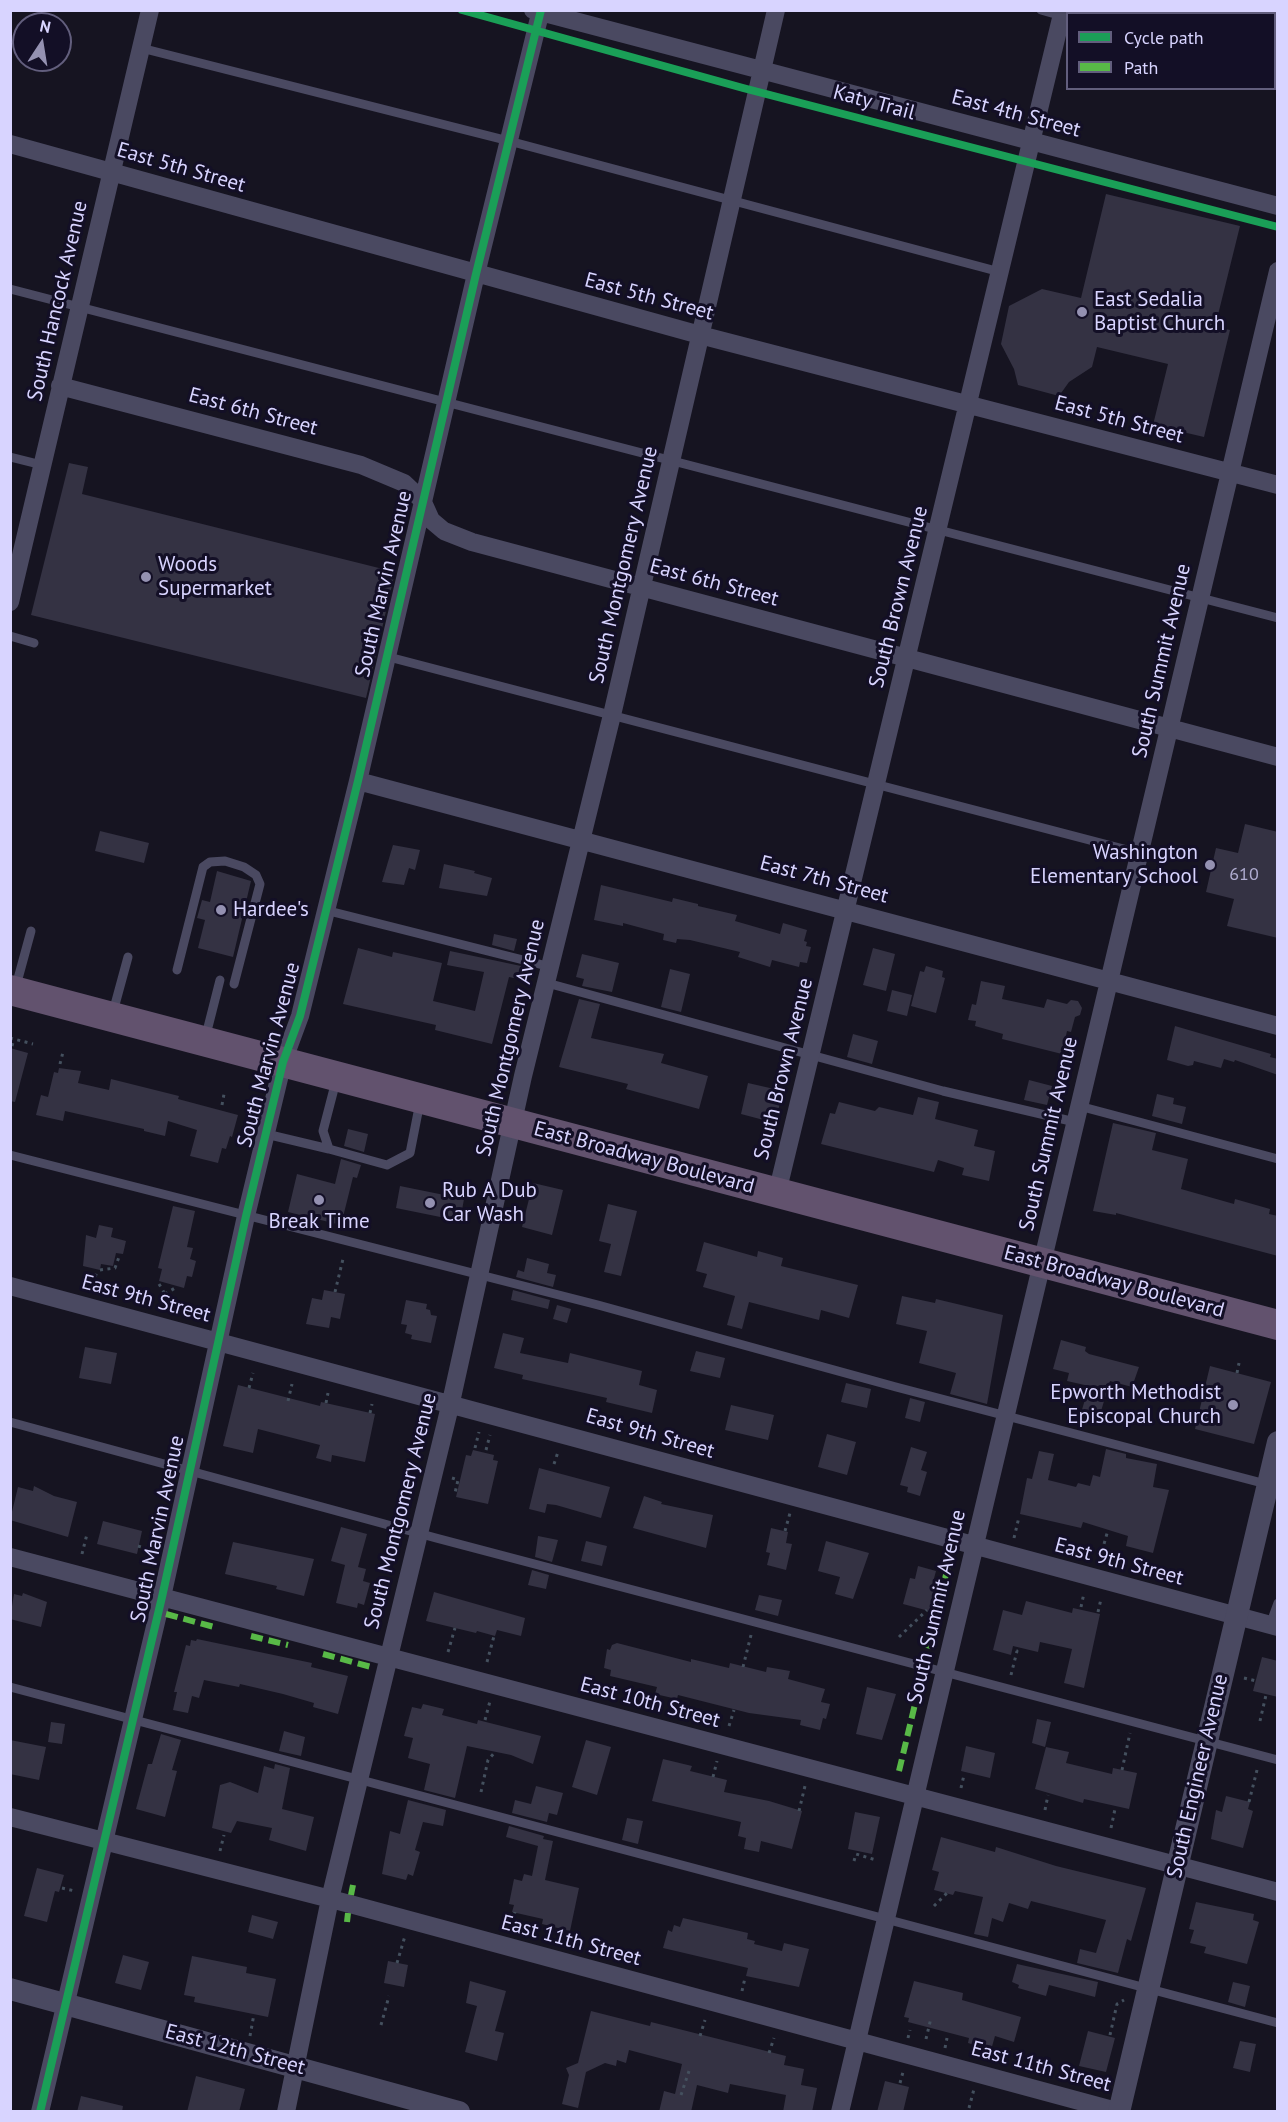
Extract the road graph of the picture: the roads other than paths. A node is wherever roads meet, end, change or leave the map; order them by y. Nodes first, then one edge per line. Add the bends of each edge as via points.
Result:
1 (150, 10) edge
2 (776, 10) edge
3 (1041, 10) edge
4 (539, 11) edge
5 (1064, 15) edge
6 (141, 48) junction
7 (762, 71) junction
8 (509, 141) junction
9 (1029, 141) junction
10 (10, 144) edge
11 (112, 171) junction
12 (731, 202) junction
13 (1278, 206) edge
14 (1278, 271) edge
15 (1000, 272) junction
16 (476, 274) junction
17 (10, 289) edge
18 (79, 307) junction
19 (700, 335) junction
20 (60, 386) junction
21 (445, 402) junction
22 (969, 405) junction
23 (10, 458) edge
24 (671, 462) junction
25 (42, 465) junction
26 (1230, 473) junction
27 (1278, 485) edge
28 (422, 500) junction
29 (939, 530) junction
30 (642, 587) junction
31 (1200, 598) junction
32 (10, 602) edge
33 (1278, 618) edge
34 (10, 636) edge
35 (34, 643) dead end
36 (385, 656) junction
37 (908, 658) junction
38 (612, 715) junction
39 (1169, 727) junction
40 (1278, 757) edge
41 (358, 781) junction
42 (877, 784) junction
43 (582, 839) junction
44 (1139, 853) junction
45 (325, 910) junction
46 (846, 910) junction
47 (31, 931) dead end
48 (128, 957) dead end
49 (177, 970) dead end
50 (549, 975) junction
51 (219, 980) dead end
52 (1109, 980) junction
53 (234, 984) dead end
54 (13, 991) edge
55 (112, 1017) junction
56 (1278, 1026) edge
57 (204, 1041) junction
58 (811, 1053) junction
59 (283, 1062) junction
60 (337, 1076) junction
61 (421, 1098) junction
62 (1077, 1114) junction
63 (512, 1123) junction
64 (266, 1134) junction
65 (329, 1149) junction
66 (10, 1155) edge
67 (1278, 1159) edge
68 (777, 1193) junction
69 (246, 1216) junction
70 (1042, 1263) junction
71 (480, 1275) junction
72 (10, 1286) edge
73 (1278, 1325) edge
74 (218, 1341) junction
75 (451, 1402) junction
76 (1005, 1416) junction
77 (10, 1422) edge
78 (1278, 1442) edge
79 (189, 1469) junction
80 (1272, 1486) edge
81 (419, 1533) junction
82 (974, 1547) junction
83 (10, 1557) edge
84 (162, 1597) junction
85 (1278, 1603) edge
86 (1236, 1616) junction
87 (1274, 1626) edge
88 (389, 1656) junction
89 (945, 1672) junction
90 (10, 1687) edge
91 (132, 1718) junction
92 (1206, 1741) junction
93 (1278, 1760) edge
94 (359, 1778) junction
95 (915, 1797) junction
96 (10, 1817) edge
97 (104, 1839) junction
98 (1177, 1866) junction
99 (1278, 1892) edge
100 (330, 1899) junction
101 (886, 1919) junction
102 (10, 1989) edge
103 (1138, 1993) junction
104 (66, 2004) junction
105 (1278, 2023) edge
106 (857, 2042) junction
107 (296, 2067) junction
108 (1119, 2111) edge
109 (40, 2112) edge
110 (286, 2112) edge
111 (459, 2112) edge
112 (840, 2112) edge

1 - 6 street, South Hancock Avenue
2 - 7 street, South Montgomery Avenue
3 - 5 lane
4 - 7 street, East 4th Street
4 - 8 street, South Marvin Avenue
5 - 9 street, South Brown Avenue
6 - 8 lane
6 - 11 street, South Hancock Avenue
7 - 9 street, East 4th Street
7 - 12 street, South Montgomery Avenue
8 - 12 lane
8 - 16 street, South Marvin Avenue
9 - 13 street, East 4th Street
9 - 15 street, South Brown Avenue
10 - 11 street, East 5th Street
11 - 16 street, East 5th Street
11 - 18 street, South Hancock Avenue
12 - 15 lane
12 - 19 street, South Montgomery Avenue
14 - 26 street, South Summit Avenue
15 - 22 street, South Brown Avenue
16 - 19 street, East 5th Street
16 - 21 street, South Marvin Avenue
17 - 18 lane
18 - 20 street, South Hancock Avenue
18 - 21 lane
19 - 22 street, East 5th Street
19 - 24 street, South Montgomery Avenue
20 - 25 street, South Hancock Avenue
20 - 28 street, East 6th Street via 361,465 404,483
21 - 24 lane
21 - 28 street, South Marvin Avenue
22 - 26 street, East 5th Street
22 - 29 street, South Brown Avenue
23 - 25 lane
24 - 29 lane
24 - 30 street, South Montgomery Avenue
25 - 32 street, South Hancock Avenue
26 - 27 street, East 5th Street
26 - 31 street, South Summit Avenue
28 - 30 street, East 6th Street via 430,520 444,531
28 - 36 street, South Marvin Avenue
29 - 31 lane
29 - 37 street, South Brown Avenue
30 - 37 street, East 6th Street
30 - 38 street, South Montgomery Avenue
31 - 33 lane
31 - 39 street, South Summit Avenue
34 - 35 lane
36 - 38 lane
36 - 41 street, South Marvin Avenue
37 - 39 street, East 6th Street
37 - 42 street, South Brown Avenue
38 - 42 lane
38 - 43 street, South Montgomery Avenue
39 - 40 street, East 6th Street
39 - 44 street, South Summit Avenue
41 - 43 street, East 7th Street
41 - 45 street, South Marvin Avenue
42 - 44 lane
42 - 46 street, South Brown Avenue
43 - 46 street, East 7th Street
43 - 50 street, South Montgomery Avenue
44 - 52 street, South Summit Avenue
45 - 50 lane
45 - 59 street, South Marvin Avenue via 300,1016
46 - 52 street, East 7th Street
46 - 58 street, South Brown Avenue
47 - 54 lane
48 - 55 lane
49 - 53 lane via 203,867 225,861 244,867 256,875 260,884
50 - 58 lane
50 - 63 street, South Montgomery Avenue
51 - 57 lane
52 - 56 street, East 7th Street
52 - 62 street, South Summit Avenue
54 - 55 highway, East Broadway Boulevard
55 - 57 highway, East Broadway Boulevard
57 - 59 highway, East Broadway Boulevard
58 - 62 lane via 943,1090
58 - 68 street, South Brown Avenue
59 - 60 highway, East Broadway Boulevard
59 - 64 street, South Marvin Avenue
60 - 61 highway, East Broadway Boulevard
60 - 65 lane via 323,1131
61 - 63 highway, East Broadway Boulevard
61 - 65 lane via 410,1153 387,1164
62 - 67 lane
62 - 70 street, South Summit Avenue
63 - 68 highway, East Broadway Boulevard
63 - 71 street, South Montgomery Avenue
64 - 65 lane
64 - 69 street, South Marvin Avenue
66 - 69 lane
68 - 70 highway, East Broadway Boulevard
69 - 71 lane
69 - 74 street, South Marvin Avenue
70 - 73 highway, East Broadway Boulevard
70 - 76 street, South Summit Avenue
71 - 75 street, South Montgomery Avenue
71 - 76 lane
72 - 74 street, East 9th Street
74 - 75 street, East 9th Street
74 - 79 street, South Marvin Avenue
75 - 81 street, South Montgomery Avenue
75 - 82 street, East 9th Street
76 - 80 lane
76 - 82 street, South Summit Avenue
77 - 79 lane
78 - 80 street, South Engineer Avenue
79 - 81 lane
79 - 84 street, South Marvin Avenue
80 - 86 street, South Engineer Avenue
81 - 88 street, South Montgomery Avenue
81 - 89 lane
82 - 86 street, East 9th Street
82 - 89 street, South Summit Avenue
83 - 84 street, East 10th Street
84 - 88 street, East 10th Street
84 - 91 street, South Marvin Avenue
85 - 87 lane
86 - 87 street, East 9th Street
86 - 92 street, South Engineer Avenue
88 - 94 street, South Montgomery Avenue
88 - 95 street, East 10th Street
89 - 92 lane
89 - 95 street, South Summit Avenue
90 - 91 lane
91 - 94 lane
91 - 97 street, South Marvin Avenue
92 - 93 lane
92 - 98 street, South Engineer Avenue
94 - 100 street, South Montgomery Avenue
94 - 101 lane
95 - 98 street, East 10th Street
95 - 101 street, South Summit Avenue
96 - 97 street, East 11th Street
97 - 100 street, East 11th Street
97 - 104 street, South Marvin Avenue
98 - 99 street, East 10th Street
98 - 103 street, South Engineer Avenue
100 - 106 street, East 11th Street
100 - 107 street, South Montgomery Avenue
101 - 103 lane
101 - 106 street, South Summit Avenue
102 - 104 street, East 12th Street
103 - 105 lane
103 - 108 street, South Engineer Avenue
104 - 107 street, East 12th Street
104 - 109 street, South Marvin Avenue
106 - 108 street, East 11th Street
106 - 112 street, South Summit Avenue
107 - 110 street, South Montgomery Avenue
107 - 111 street, East 12th Street

